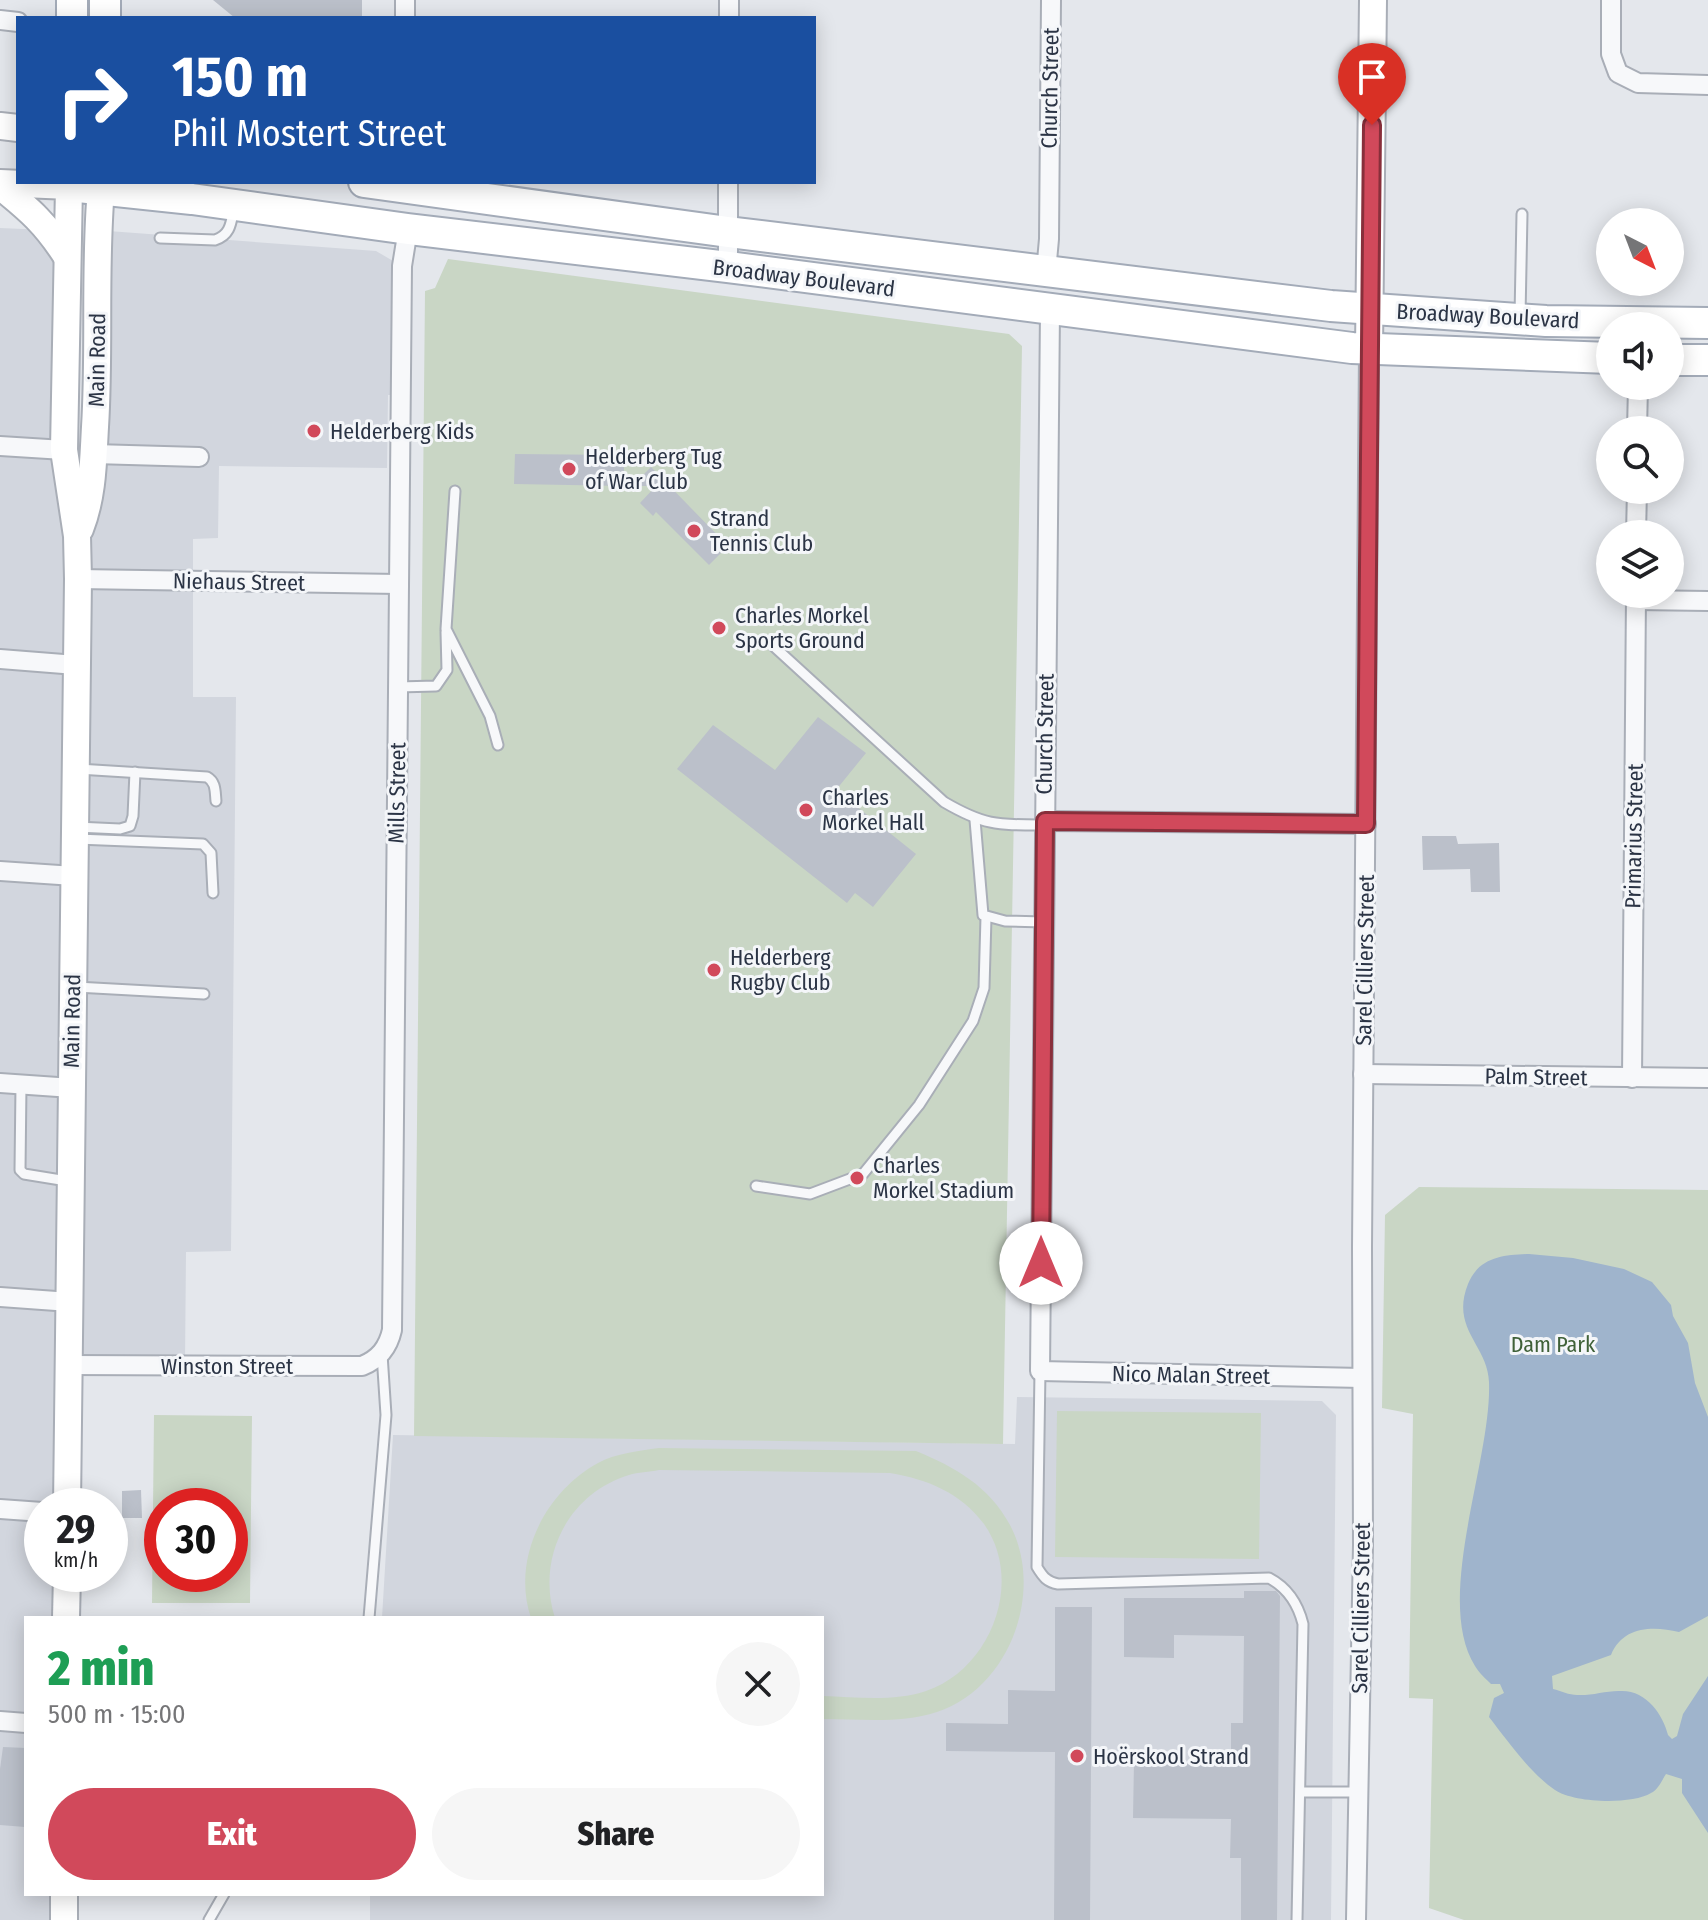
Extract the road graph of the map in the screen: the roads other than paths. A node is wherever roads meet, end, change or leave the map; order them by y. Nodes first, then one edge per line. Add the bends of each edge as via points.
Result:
1 (1051, 0) edge
2 (1373, 0) edge
3 (1611, 0) edge
4 (1708, 85) edge
5 (0, 184) edge
6 (69, 184) edge
7 (386, 184) edge
8 (728, 184) edge
9 (101, 185) edge
10 (407, 186) edge
11 (235, 205) junction
12 (1522, 214) dead end
13 (408, 229) junction
14 (728, 232) junction
15 (160, 238) dead end
16 (67, 257) junction
17 (728, 267) junction
18 (1046, 272) junction
19 (1371, 309) junction
20 (1050, 310) junction
21 (1520, 320) junction
22 (1708, 323) edge
23 (1369, 349) junction
24 (1596, 357) edge
25 (1684, 360) edge
26 (1708, 360) edge
27 (0, 446) edge
28 (64, 450) junction
29 (94, 454) junction
30 (199, 457) dead end
31 (455, 491) dead end
32 (77, 536) junction
33 (78, 579) junction
34 (399, 584) junction
35 (1684, 600) edge
36 (1708, 601) edge
37 (1636, 608) edge
38 (446, 629) junction
39 (768, 641) dead end
40 (0, 659) edge
41 (76, 665) junction
42 (398, 687) junction
43 (498, 745) dead end
44 (75, 769) junction
45 (135, 772) junction
46 (216, 801) dead end
47 (975, 820) junction
48 (1045, 823) junction
49 (1366, 824) junction
50 (74, 833) junction
51 (0, 871) edge
52 (74, 876) junction
53 (213, 893) dead end
54 (986, 917) junction
55 (1044, 922) junction
56 (72, 987) junction
57 (204, 994) dead end
58 (1363, 1074) junction
59 (1632, 1078) junction
60 (1708, 1078) edge
61 (0, 1083) edge
62 (21, 1085) junction
63 (72, 1088) junction
64 (71, 1182) junction
65 (756, 1186) dead end
66 (0, 1297) edge
67 (70, 1302) junction
68 (382, 1354) junction
69 (68, 1365) junction
70 (1040, 1371) junction
71 (1362, 1378) junction
72 (67, 1488) edge
73 (0, 1509) edge
74 (24, 1511) edge
75 (67, 1592) edge
76 (66, 1616) edge
77 (369, 1616) edge
78 (0, 1721) edge
79 (24, 1723) edge
80 (1301, 1792) junction
81 (1358, 1792) junction
82 (64, 1896) edge
83 (223, 1896) edge
84 (64, 1920) edge
85 (209, 1920) edge
86 (1297, 1920) edge
87 (1356, 1920) edge

1 - 18 street, Church Street
2 - 19 main road, Sarel Cilliers Street
3 - 4 street via 1611,54 1618,73 1638,83
5 - 6 main road, Broadway Boulevard
5 - 16 main road via 41,220
6 - 9 main road, Broadway Boulevard
6 - 16 main road, Main Road
7 - 10 main road, Broadway Boulevard
8 - 14 street
9 - 11 main road, Broadway Boulevard
9 - 29 main road, Main Road
10 - 14 main road, Broadway Boulevard
11 - 13 main road, Broadway Boulevard
11 - 15 lane via 223,238
12 - 21 lane
13 - 17 main road, Broadway Boulevard
13 - 34 street, Mills Street via 402,266
14 - 17 street
14 - 18 main road, Broadway Boulevard
16 - 28 main road, Main Road
17 - 20 main road, Broadway Boulevard
18 - 19 main road, Broadway Boulevard
19 - 21 main road, Broadway Boulevard
19 - 23 main road, Sarel Cilliers Street
20 - 23 main road, Broadway Boulevard
20 - 48 street, Church Street
21 - 22 main road, Broadway Boulevard
23 - 24 main road, Broadway Boulevard
23 - 49 street, Sarel Cilliers Street
25 - 26 main road
27 - 28 street
28 - 32 main road, Main Road
29 - 30 street
29 - 32 main road, Main Road via 89,506
31 - 38 lane
32 - 33 main road, Main Road
33 - 34 street, Niehaus Street
33 - 41 main road, Main Road
34 - 42 street, Mills Street
35 - 36 street
37 - 59 street, Primarius Street
38 - 42 lane via 447,670 436,686
38 - 43 lane via 490,716
39 - 47 lane via 944,802
40 - 41 street
41 - 44 main road, Main Road
42 - 68 street, Mills Street via 392,1330
44 - 45 lane
44 - 50 main road, Main Road
45 - 46 lane via 207,777 213,781
45 - 50 lane via 130,826
47 - 48 lane
47 - 54 lane
48 - 49 street
48 - 55 street, Church Street
49 - 58 street, Sarel Cilliers Street
50 - 52 main road, Main Road
50 - 53 lane via 203,844 211,853
51 - 52 street
52 - 56 main road, Main Road
54 - 55 lane
54 - 65 lane via 984,988 973,1021 919,1105 863,1174 810,1194
55 - 70 street, Church Street
56 - 57 lane
56 - 63 main road, Main Road
58 - 59 street, Palm Street
58 - 71 street, Sarel Cilliers Street
59 - 60 street, Palm Street
61 - 62 street
62 - 63 street
62 - 64 lane via 20,1170
63 - 64 main road, Main Road
64 - 67 main road, Main Road
66 - 67 street
67 - 69 main road, Main Road
68 - 69 street, Winston Street via 362,1366
68 - 77 lane via 386,1415
69 - 72 main road, Main Road
70 - 71 street, Nico Malan Street
70 - 80 lane via 1037,1567 1042,1576 1058,1584 1269,1578 1279,1583 1299,1608 1303,1624
71 - 81 street, Sarel Cilliers Street
73 - 74 street
75 - 76 main road
78 - 79 street
80 - 81 lane
80 - 86 lane
81 - 87 street, Sarel Cilliers Street
82 - 84 main road
83 - 85 lane

